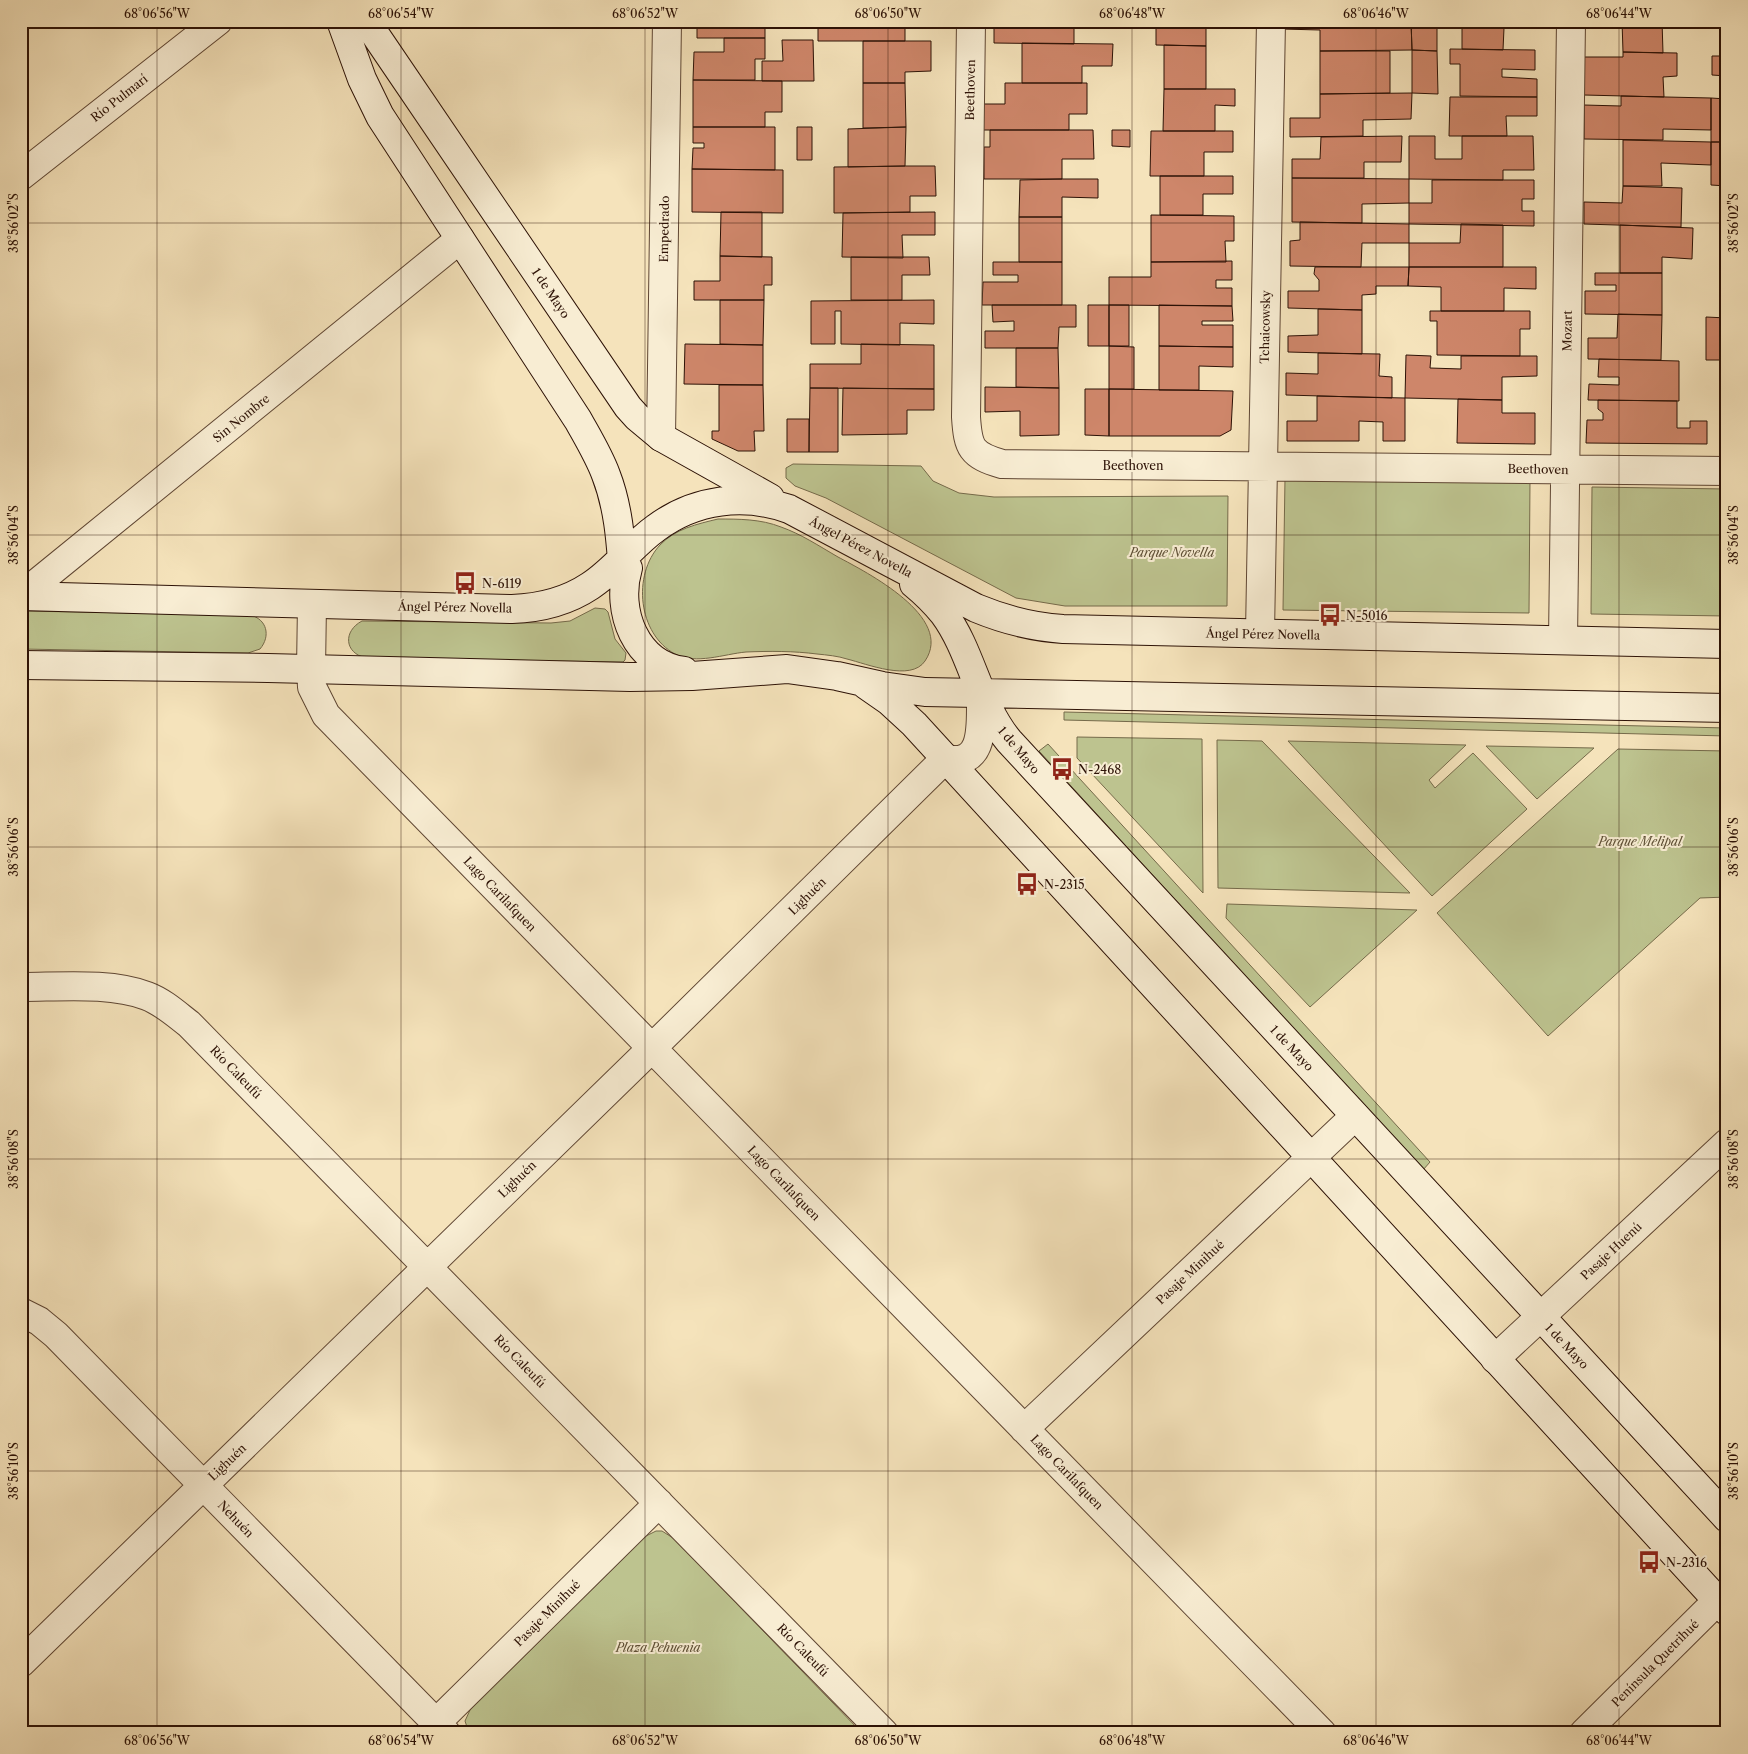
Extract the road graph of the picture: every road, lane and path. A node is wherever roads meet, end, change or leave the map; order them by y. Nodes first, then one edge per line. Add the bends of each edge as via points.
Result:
1 (218, 21) edge
2 (341, 21) edge
3 (366, 21) edge
4 (667, 21) edge
5 (971, 21) edge
6 (1270, 21) edge
7 (1571, 21) edge
8 (21, 176) edge
9 (460, 239) junction
10 (661, 437) junction
11 (1262, 466) junction
12 (1566, 470) junction
13 (1727, 471) edge
14 (789, 509) junction
15 (642, 540) junction
16 (622, 559) junction
17 (887, 560) junction
18 (624, 586) junction
19 (21, 596) edge
20 (312, 604) junction
21 (1260, 634) junction
22 (1563, 640) junction
23 (1727, 644) edge
24 (21, 664) edge
25 (311, 669) junction
26 (716, 674) junction
27 (861, 681) junction
28 (981, 692) junction
29 (1727, 708) edge
30 (945, 759) junction
31 (21, 987) edge
32 (652, 1048) junction
33 (1356, 1116) junction
34 (1727, 1143) edge
35 (1311, 1158) junction
36 (427, 1267) junction
37 (21, 1312) edge
38 (1541, 1317) junction
39 (1495, 1359) junction
40 (1024, 1429) junction
41 (203, 1485) junction
42 (658, 1503) junction
43 (1727, 1518) edge
44 (1724, 1602) edge
45 (21, 1663) edge
46 (441, 1728) edge
47 (884, 1733) edge
48 (1322, 1733) edge
49 (1584, 1733) edge

1 - 8 street, Río Pulmarí
2 - 9 street via 354,61 377,110
3 - 10 street, 1 de Mayo via 619,394 637,417
4 - 10 street, Empedrado
5 - 11 street, Beethoven via 966,417 972,449 984,459 1002,464
6 - 11 street, Tchaicowsky
7 - 12 street, Mozart
9 - 16 street via 598,456 612,495
9 - 19 street, Sin Nombre
10 - 14 street, 1 de Mayo
11 - 12 street, Beethoven
11 - 21 street, Tchaicowsky
12 - 13 street, Beethoven
12 - 22 street, Mozart
14 - 15 street, Ángel Pérez Novella via 752,500 710,503 672,517
14 - 17 street, Ángel Pérez Novella
15 - 16 street, Ángel Pérez Novella
15 - 18 street via 630,562
16 - 18 street
16 - 20 street, Ángel Pérez Novella via 591,585 560,602 545,606 512,609
17 - 21 street, Ángel Pérez Novella via 976,608 1033,626
17 - 28 street, 1 de Mayo via 944,614
18 - 26 street via 629,624 641,648 651,658 680,670
19 - 20 street, Ángel Pérez Novella
20 - 25 street, Lago Carilafquen
21 - 22 street, Ángel Pérez Novella
22 - 23 street, Ángel Pérez Novella
24 - 25 street
25 - 26 street via 630,677
25 - 32 street, Lago Carilafquen via 312,687 326,715
26 - 27 street via 787,669
27 - 28 street via 925,692
27 - 30 street via 902,713
28 - 29 street
28 - 30 street via 976,750 961,760
28 - 33 street, 1 de Mayo via 1008,741
30 - 32 street, Lighuén
30 - 35 street
31 - 36 street, Río Caleufú via 126,989 149,996 170,1009 189,1024
32 - 36 street, Lighuén
32 - 40 street, Lago Carilafquen
33 - 35 street, Pasaje Minihué
33 - 38 street, 1 de Mayo
34 - 38 street, Pasaje Huenú
35 - 39 street
35 - 40 street, Pasaje Minihué
36 - 41 street, Lighuén
36 - 42 street, Río Caleufú
37 - 41 street, Nehuén via 56,1335
38 - 39 street, Pasaje Huenú
38 - 43 street, 1 de Mayo
39 - 44 street
40 - 48 street, Lago Carilafquen
41 - 45 street, Lighuén
41 - 46 street, Nehuén
42 - 46 street, Pasaje Minihué
42 - 47 street, Río Caleufú
44 - 49 street, Península Quetrihué

